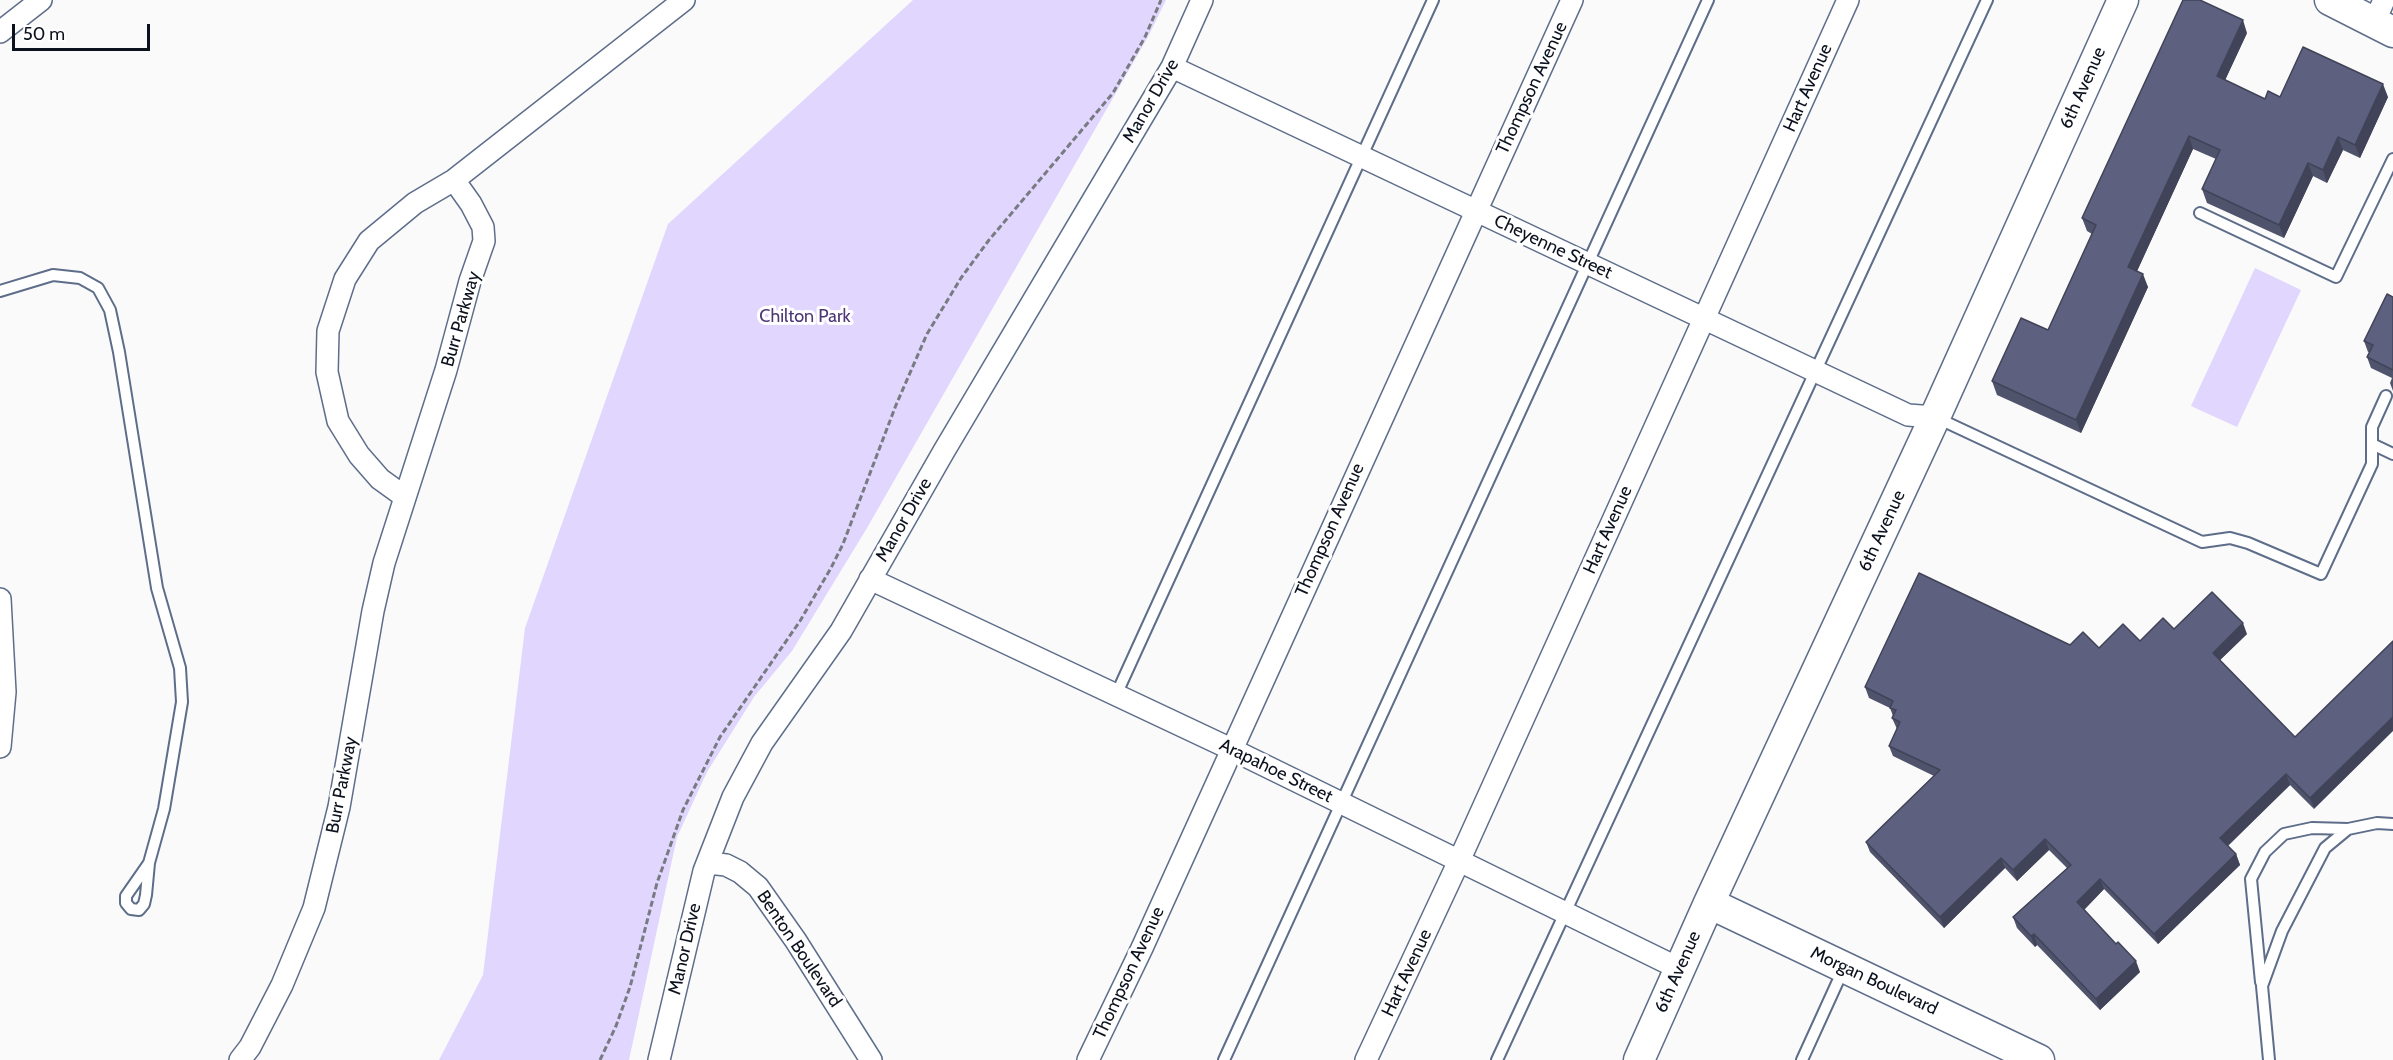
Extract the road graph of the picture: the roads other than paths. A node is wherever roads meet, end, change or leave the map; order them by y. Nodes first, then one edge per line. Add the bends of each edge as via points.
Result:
1 (40, 0) edge
2 (684, 0) edge
3 (1202, 0) edge
4 (1433, 0) edge
5 (1572, 0) edge
6 (1708, 0) edge
7 (1848, 0) edge
8 (1987, 0) edge
9 (2123, 0) edge
10 (2330, 0) edge
11 (2384, 19) edge
12 (0, 32) edge
13 (1172, 67) junction
14 (1360, 156) junction
15 (2393, 159) edge
16 (454, 180) junction
17 (1475, 210) junction
18 (2200, 213) dead end
19 (1588, 263) junction
20 (0, 291) edge
21 (1704, 318) junction
22 (1814, 371) junction
23 (2386, 396) dead end
24 (1935, 417) junction
25 (2372, 444) junction
26 (2393, 454) edge
27 (405, 497) junction
28 (870, 579) junction
29 (0, 599) edge
30 (1116, 694) junction
31 (0, 747) edge
32 (1231, 749) junction
33 (1342, 802) junction
34 (2393, 824) edge
35 (2348, 829) junction
36 (1459, 861) junction
37 (149, 863) dead end
38 (708, 863) junction
39 (1709, 903) junction
40 (1566, 914) junction
41 (1845, 967) junction
42 (1680, 969) junction
43 (2262, 986) junction
44 (240, 1060) edge
45 (659, 1060) edge
46 (871, 1060) edge
47 (1088, 1060) edge
48 (1224, 1060) edge
49 (1366, 1060) edge
50 (1497, 1060) edge
51 (1639, 1060) edge
52 (1802, 1060) edge
53 (2039, 1060) edge
54 (2269, 1060) edge

1 - 12 street
2 - 16 street
3 - 13 street, Manor Drive
4 - 14 lane
5 - 17 street, Thompson Avenue
6 - 19 lane
7 - 21 street, Hart Avenue
8 - 22 lane
9 - 24 street, 6th Avenue
10 - 11 street
13 - 14 street, Cheyenne Street
13 - 28 street, Manor Drive
14 - 17 street, Cheyenne Street
14 - 30 lane
15 - 18 lane via 2336,277
16 - 27 street, Burr Parkway via 483,227 484,241
16 - 27 street via 415,203 369,241 345,279 328,331 327,372 338,421 380,479
17 - 19 street, Cheyenne Street
17 - 32 street, Thompson Avenue
19 - 21 street, Cheyenne Street
19 - 33 lane
20 - 37 lane via 52,275 80,278 98,288 110,310 157,588 180,668 182,702 164,809
21 - 22 street, Cheyenne Street
21 - 36 street, Hart Avenue
22 - 24 street, Cheyenne Street via 1908,415
22 - 40 lane
23 - 25 lane via 2372,427
24 - 25 lane via 2202,542 2230,538 2321,574 2372,464
24 - 39 street, 6th Avenue
25 - 26 lane
27 - 44 street, Burr Parkway via 373,611 339,807 314,908 282,986
28 - 30 street, Arapahoe Street
28 - 38 street, Manor Drive via 841,631 762,743 733,797
29 - 31 street via 5,692
30 - 32 street, Arapahoe Street
32 - 33 street, Arapahoe Street
32 - 47 street, Thompson Avenue
33 - 36 street, Arapahoe Street
33 - 48 lane
34 - 35 lane
35 - 43 lane via 2325,848 2282,931
35 - 43 lane via 2312,828 2284,834 2265,852 2251,879
36 - 40 street, Arapahoe Street
36 - 49 street, Hart Avenue
38 - 45 street, Manor Drive
38 - 46 street, Benton Boulevard via 726,865 758,886
39 - 41 street, Morgan Boulevard
39 - 42 street, 6th Avenue
40 - 42 street, Arapahoe Street
40 - 50 lane
41 - 52 lane
41 - 53 street, Morgan Boulevard
42 - 51 street, 6th Avenue
43 - 54 lane

